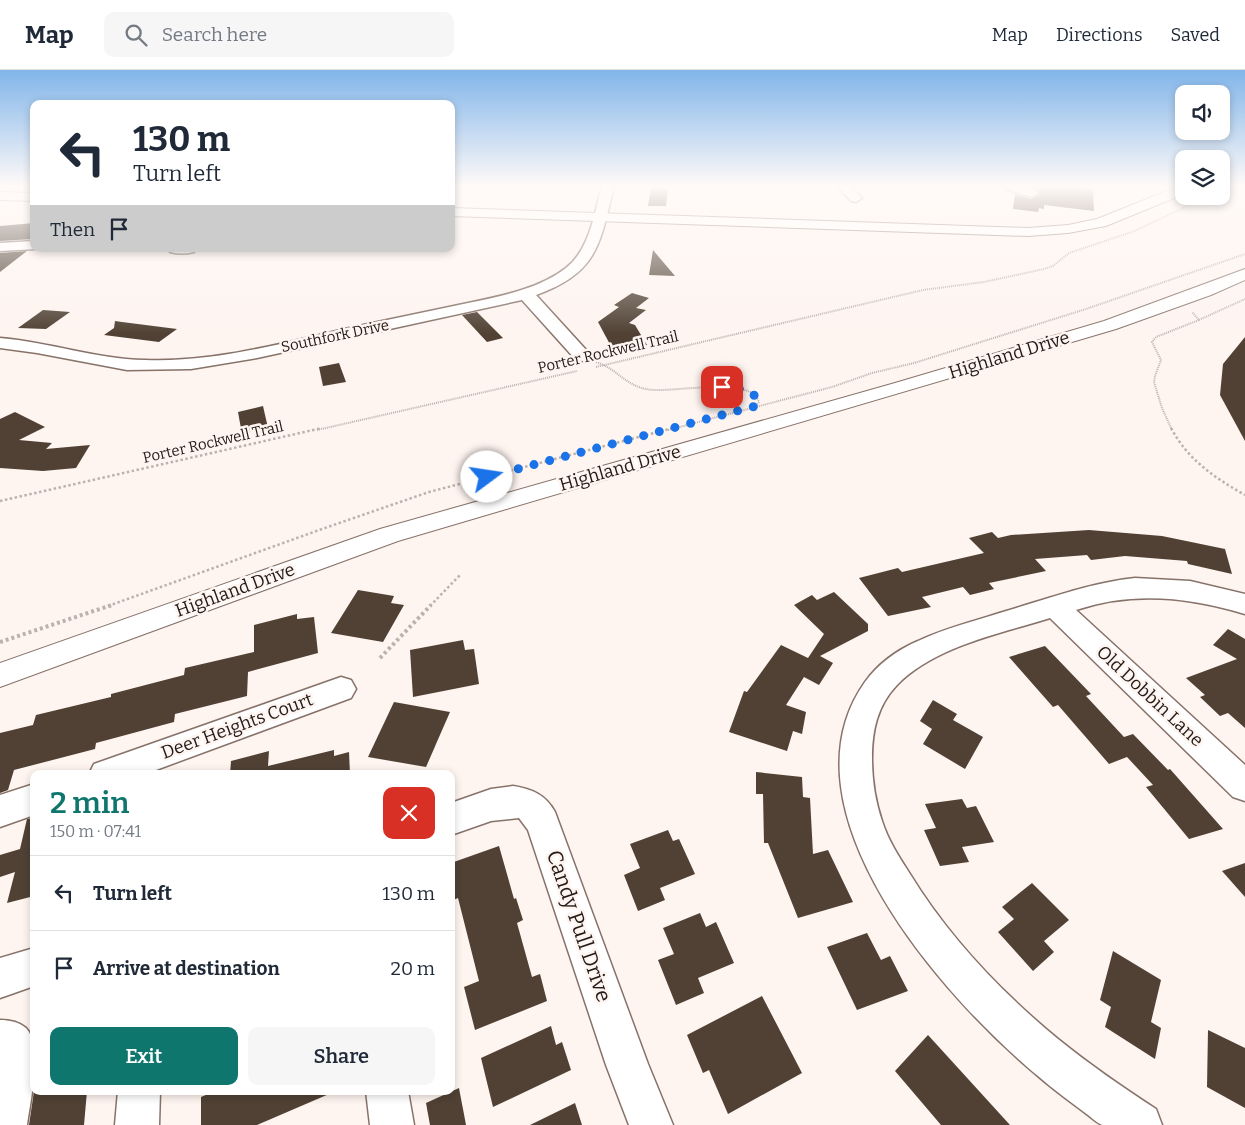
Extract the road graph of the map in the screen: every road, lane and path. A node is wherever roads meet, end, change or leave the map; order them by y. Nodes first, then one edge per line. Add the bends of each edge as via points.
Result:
1 (593, 235) edge
2 (1122, 235) edge
3 (30, 245) edge
4 (0, 246) edge
5 (1245, 254) edge
6 (1245, 274) edge
7 (526, 294) junction
8 (1245, 299) edge
9 (1189, 310) dead end
10 (1199, 320) junction
11 (0, 343) edge
12 (606, 364) junction
13 (582, 365) junction
14 (756, 406) junction
15 (1245, 495) edge
16 (0, 501) edge
17 (461, 574) dead end
18 (1245, 604) edge
19 (1055, 606) junction
20 (0, 642) edge
21 (380, 658) dead end
22 (0, 675) edge
23 (341, 689) dead end
24 (116, 770) edge
25 (1245, 786) edge
26 (30, 800) edge
27 (0, 811) edge
28 (455, 818) edge
29 (30, 968) edge
30 (0, 978) edge
31 (0, 1041) edge
32 (139, 1095) edge
33 (388, 1095) edge
34 (5, 1125) edge
35 (137, 1125) edge
36 (392, 1125) edge
37 (652, 1125) edge
38 (1140, 1125) edge

1 - 7 street, Southfork Drive via 588,252 580,262 560,278
2 - 12 path, Porter Rockwell Trail via 1069,253 1044,269 984,282 923,290
3 - 4 street
5 - 14 path via 1017,331 832,387
6 - 22 main road, Highland Drive via 1110,325 389,535
7 - 11 street, Southfork Drive via 250,354 184,365 106,363 39,347
7 - 13 street
8 - 10 path
9 - 10 path
10 - 15 path via 1153,340 1160,360 1154,376 1156,388 1170,429 1188,455
12 - 13 path, Porter Rockwell Trail
12 - 14 path via 626,382 642,388 732,388 755,395 759,402
13 - 16 path, Porter Rockwell Trail
14 - 20 path via 429,492
17 - 21 path
18 - 19 street via 1190,590 1140,587 1097,593
19 - 25 street, Old Dobbin Lane
19 - 38 street via 923,649 904,660 875,690 865,708 854,752 855,778 873,842 891,878 946,955 984,998 1032,1043 1088,1089
23 - 24 street, Deer Heights Court
26 - 27 street
28 - 37 street, Candy Pull Drive via 506,802 525,804 538,815 546,830 627,1066
29 - 30 street
31 - 34 street via 10,1041 15,1055
32 - 35 street
33 - 36 street

